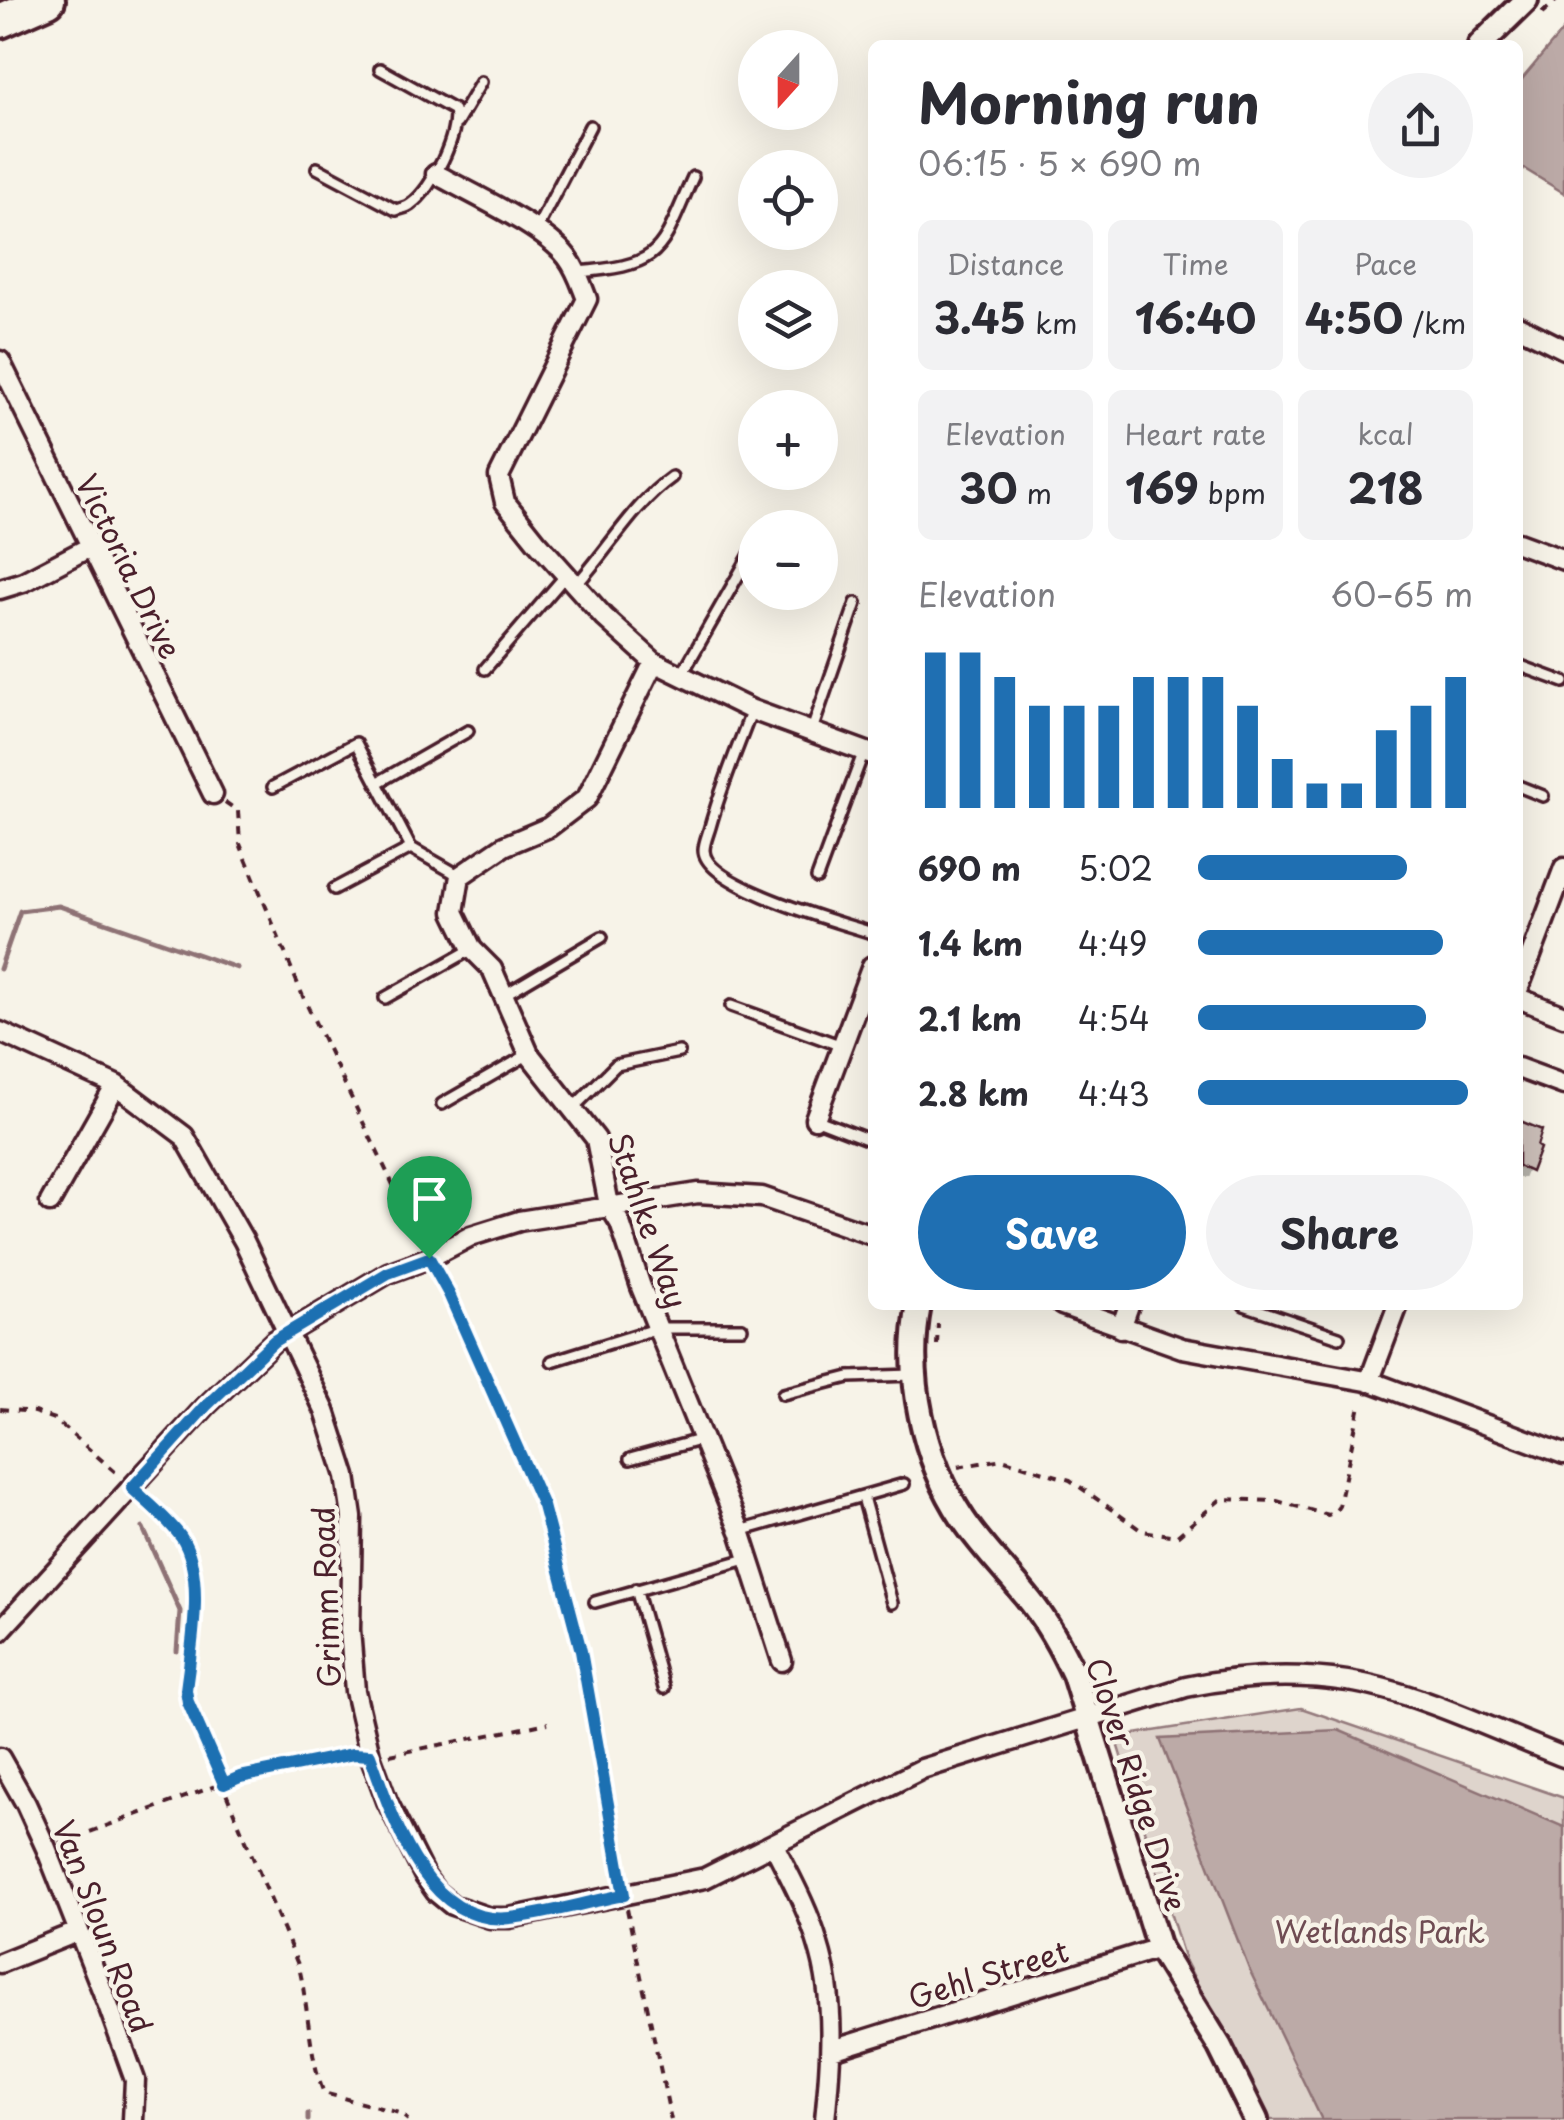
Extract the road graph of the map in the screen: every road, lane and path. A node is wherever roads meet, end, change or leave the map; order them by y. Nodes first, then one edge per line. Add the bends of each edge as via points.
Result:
1 (1526, 0) edge
2 (47, 1) edge
3 (0, 22) edge
4 (1485, 40) edge
5 (380, 69) dead end
6 (481, 82) dead end
7 (458, 123) junction
8 (590, 126) dead end
9 (316, 168) dead end
10 (436, 174) junction
11 (693, 177) dead end
12 (536, 230) junction
13 (577, 272) junction
14 (1523, 328) edge
15 (1564, 349) edge
16 (0, 361) edge
17 (672, 477) dead end
18 (1523, 545) edge
19 (90, 547) junction
20 (1564, 560) edge
21 (738, 574) edge
22 (571, 580) junction
23 (0, 589) edge
24 (856, 603) dead end
25 (654, 662) junction
26 (1523, 667) edge
27 (484, 669) dead end
28 (680, 677) junction
29 (1564, 682) edge
30 (752, 710) junction
31 (468, 731) dead end
32 (810, 732) junction
33 (868, 752) edge
34 (377, 783) junction
35 (273, 787) dead end
36 (1523, 788) edge
37 (213, 794) joint
38 (1543, 796) dead end
39 (411, 848) junction
40 (1564, 868) edge
41 (460, 876) junction
42 (816, 878) dead end
43 (334, 889) dead end
44 (868, 932) edge
45 (602, 937) dead end
46 (472, 949) junction
47 (868, 977) edge
48 (1523, 977) edge
49 (504, 994) junction
50 (385, 998) dead end
51 (1523, 1000) edge
52 (732, 1006) dead end
53 (1564, 1016) edge
54 (0, 1032) edge
55 (842, 1046) junction
56 (679, 1052) dead end
57 (529, 1054) junction
58 (1523, 1070) edge
59 (116, 1085) junction
60 (1564, 1085) edge
61 (442, 1104) dead end
62 (572, 1109) junction
63 (816, 1119) joint
64 (868, 1139) edge
65 (50, 1202) dead end
66 (609, 1205) junction
67 (868, 1234) edge
68 (429, 1258) junction
69 (919, 1310) edge
70 (1075, 1310) edge
71 (1128, 1310) edge
72 (1258, 1310) edge
73 (1396, 1310) edge
74 (658, 1328) junction
75 (742, 1328) dead end
76 (1121, 1328) junction
77 (288, 1332) junction
78 (1339, 1338) dead end
79 (552, 1361) dead end
80 (916, 1375) junction
81 (1369, 1382) junction
82 (783, 1394) dead end
83 (1360, 1405) dead end
84 (0, 1408) edge
85 (703, 1439) junction
86 (1564, 1454) edge
87 (630, 1460) dead end
88 (958, 1467) dead end
89 (904, 1484) dead end
90 (132, 1488) junction
91 (863, 1496) junction
92 (740, 1531) junction
93 (750, 1558) junction
94 (636, 1589) junction
95 (595, 1602) dead end
96 (892, 1602) dead end
97 (0, 1631) edge
98 (782, 1661) dead end
99 (664, 1688) dead end
100 (1088, 1718) junction
101 (548, 1723) dead end
102 (370, 1755) junction
103 (1564, 1757) edge
104 (0, 1758) edge
105 (224, 1784) junction
106 (774, 1846) junction
107 (46, 1848) junction
108 (624, 1895) junction
109 (78, 1932) junction
110 (1160, 1948) junction
111 (0, 1964) edge
112 (832, 2050) junction
113 (134, 2120) edge
114 (408, 2120) edge
115 (671, 2120) edge
116 (826, 2120) edge
117 (1256, 2120) edge

1 - 4 street
2 - 3 highway
5 - 7 lane via 454,110
6 - 7 lane
7 - 10 lane
8 - 12 lane
9 - 10 lane via 396,210 412,204
10 - 12 street
11 - 13 lane via 661,246 645,262
12 - 13 street
13 - 22 street via 586,299 499,476 505,502
14 - 15 street
16 - 19 street, Victoria Drive
17 - 22 lane via 647,495 607,551
18 - 20 street
19 - 23 street
19 - 37 street, Victoria Drive
21 - 28 lane
22 - 25 street
22 - 27 lane
24 - 32 lane
25 - 28 street
25 - 41 street via 588,798
26 - 29 lane
28 - 30 street
30 - 32 street
30 - 44 lane via 714,812 704,850 708,864 759,893
31 - 34 lane
32 - 33 street
33 - 42 lane
34 - 35 lane via 356,743
34 - 39 lane
36 - 38 lane
37 - 68 path via 238,812 240,844 304,999
39 - 41 lane
39 - 43 lane
40 - 48 street
41 - 46 street, Stahlke Way via 454,912
45 - 49 lane
46 - 49 street, Stahlke Way
46 - 50 lane
47 - 55 street
49 - 57 street, Stahlke Way
51 - 53 street
52 - 55 lane
54 - 59 street, Grimm Road
55 - 63 street
56 - 62 lane via 616,1066
57 - 61 lane
57 - 62 street, Stahlke Way
58 - 60 street
59 - 65 street
59 - 77 street, Grimm Road via 184,1136
62 - 66 street, Stahlke Way via 596,1139
63 - 64 lane
66 - 67 street via 698,1193 762,1197
66 - 68 street via 491,1228
66 - 74 street, Stahlke Way
68 - 77 street via 388,1273
68 - 108 path via 543,1506 581,1651
69 - 80 street, Clover Ridge Drive
70 - 76 street
71 - 76 street
72 - 78 lane
73 - 81 street
74 - 75 lane
74 - 79 lane
74 - 85 street, Stahlke Way
76 - 81 street via 1182,1348
77 - 90 street via 206,1406
77 - 102 street, Grimm Road via 326,1412 346,1476 355,1691
80 - 82 lane via 849,1377
80 - 100 street, Clover Ridge Drive via 942,1480 961,1517 1055,1636
81 - 86 street
83 - 88 path via 1339,1506 1328,1515 1277,1501 1221,1498 1177,1536 1157,1536 1070,1480 1002,1459
84 - 90 path via 54,1419
85 - 87 lane
85 - 92 street, Stahlke Way
89 - 91 lane
90 - 97 street
90 - 105 path via 182,1539 193,1565 186,1690
91 - 92 lane
91 - 96 lane
92 - 93 street, Stahlke Way
93 - 94 lane
93 - 98 street, Stahlke Way
94 - 95 lane
94 - 99 lane
100 - 103 street, Grimm Road via 1199,1684 1308,1676 1410,1698
100 - 106 street, Grimm Road via 922,1769
100 - 110 street, Clover Ridge Drive
101 - 102 path
102 - 105 path
102 - 108 street, Grimm Road via 424,1875 452,1905 510,1918
104 - 107 street, Van Sloun Road
105 - 107 path
105 - 114 path via 299,1967 324,2093
106 - 108 street, Grimm Road via 705,1878
106 - 112 street via 819,1945
107 - 109 street, Van Sloun Road
108 - 115 path
109 - 111 street
109 - 113 street, Van Sloun Road via 135,2080
110 - 112 street, Gehl Street
110 - 117 street, Clover Ridge Drive
112 - 116 street

